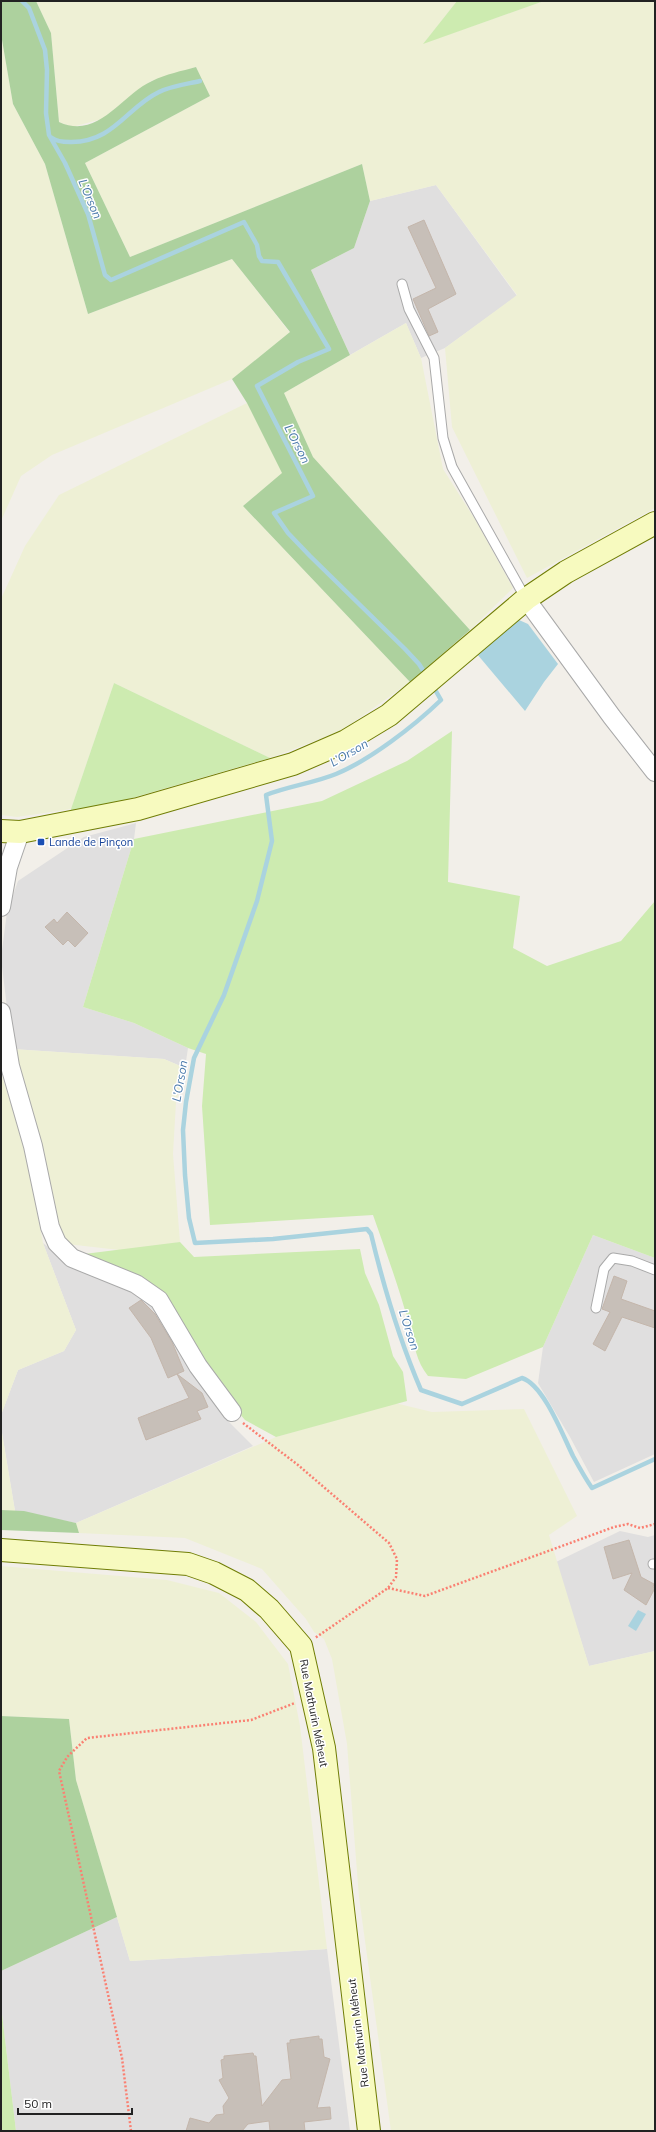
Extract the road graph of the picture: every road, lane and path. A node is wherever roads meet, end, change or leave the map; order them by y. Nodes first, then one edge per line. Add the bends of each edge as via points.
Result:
1 (402, 284) dead end
2 (655, 523) edge
3 (526, 599) junction
4 (655, 772) edge
5 (11, 832) edge
6 (1, 907) edge
7 (1, 1012) edge
8 (655, 1270) edge
9 (596, 1308) dead end
10 (232, 1412) joint
11 (655, 1524) edge
12 (1, 1550) edge
13 (388, 1588) junction
14 (318, 1636) dead end
15 (302, 1701) dead end
16 (131, 2131) edge
17 (368, 2131) edge

1 - 3 lane via 409,309 434,358 443,438 452,467
2 - 3 street via 566,572
3 - 4 street
3 - 5 street via 431,681 389,714 346,741 294,764 138,809
5 - 6 street
7 - 10 street via 10,1066 33,1146 50,1227 57,1243 72,1258 136,1284 159,1300 198,1366
8 - 9 lane via 632,1261 612,1258 604,1269 597,1292
10 - 13 path via 248,1428 298,1465 389,1543 397,1559 396,1577
11 - 13 path via 640,1528 628,1524 614,1527 424,1596
12 - 17 street, Rue Mathurin Méheut via 188,1564 214,1573 247,1590 269,1609 301,1646 324,1748
13 - 14 path
15 - 16 path via 251,1720 87,1738 67,1757 58,1772 122,2058

